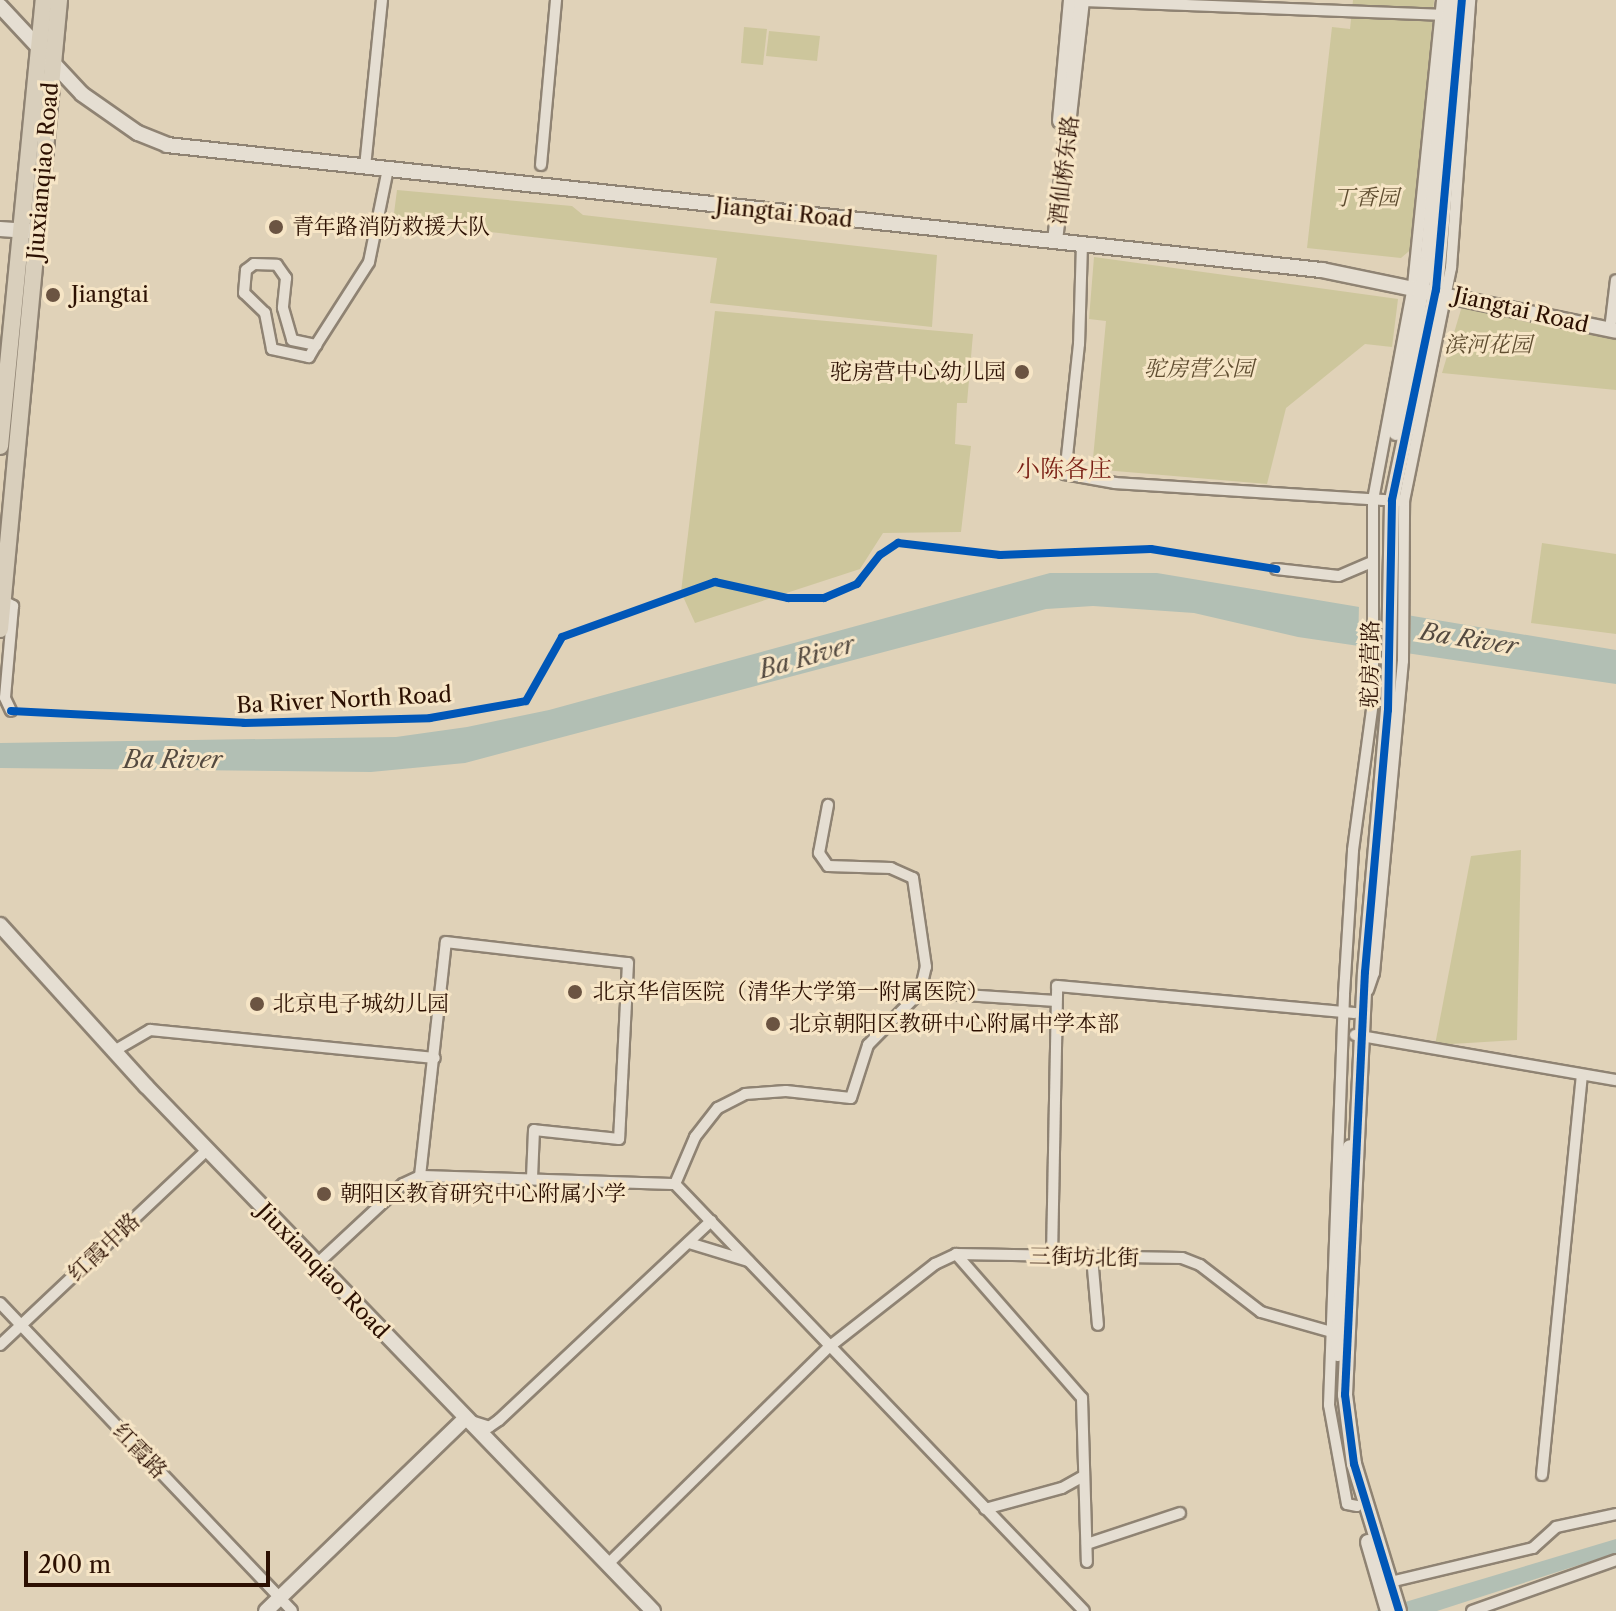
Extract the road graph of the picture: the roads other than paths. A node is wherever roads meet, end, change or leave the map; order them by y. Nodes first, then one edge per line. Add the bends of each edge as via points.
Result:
1 (44, 0) edge
2 (59, 0) edge
3 (382, 0) edge
4 (556, 0) edge
5 (1071, 0) edge
6 (1082, 0) edge
7 (1442, 0) edge
8 (1462, 0) edge
9 (1470, 0) edge
10 (0, 6) edge
11 (1447, 10) edge
12 (40, 47) junction
13 (53, 65) junction
14 (541, 165) dead end
15 (365, 167) junction
16 (388, 169) junction
17 (0, 229) edge
18 (29, 230) junction
19 (1055, 241) junction
20 (1082, 244) junction
21 (1616, 280) edge
22 (1430, 289) junction
23 (1613, 331) edge
24 (316, 345) junction
25 (0, 446) edge
26 (1388, 500) junction
27 (1372, 562) junction
28 (1276, 569) dead end
29 (1387, 598) junction
30 (1, 599) edge
31 (0, 629) edge
32 (11, 711) dead end
33 (828, 805) dead end
34 (0, 925) edge
35 (920, 992) junction
36 (1055, 1001) junction
37 (1354, 1008) junction
38 (1360, 1036) junction
39 (114, 1051) junction
40 (435, 1058) junction
41 (1582, 1076) junction
42 (1616, 1080) edge
43 (208, 1149) junction
44 (420, 1176) junction
45 (532, 1177) junction
46 (675, 1184) junction
47 (711, 1221) junction
48 (689, 1243) junction
49 (956, 1254) junction
50 (1052, 1256) junction
51 (1092, 1257) junction
52 (318, 1263) junction
53 (752, 1263) junction
54 (0, 1303) edge
55 (20, 1325) junction
56 (1098, 1325) dead end
57 (1339, 1333) junction
58 (0, 1345) edge
59 (829, 1347) junction
60 (465, 1419) junction
61 (1542, 1475) dead end
62 (1084, 1476) junction
63 (985, 1509) junction
64 (1180, 1513) dead end
65 (1616, 1514) edge
66 (1087, 1544) junction
67 (1616, 1560) edge
68 (1087, 1562) dead end
69 (607, 1565) junction
70 (1385, 1584) junction
71 (280, 1598) junction
72 (266, 1611) edge
73 (292, 1611) edge
74 (653, 1611) edge
75 (1084, 1611) edge
76 (1388, 1611) edge
77 (1399, 1611) edge
78 (1472, 1611) edge

1 - 12 main road, Jiuxianqiao Road
2 - 13 main road, Jiuxianqiao Road
3 - 15 street
4 - 14 street
5 - 19 street, 酒仙桥东路 via 1051,224
6 - 11 street
6 - 19 street, 酒仙桥东路
7 - 11 street
8 - 22 street, 驼房营路
9 - 22 street
10 - 12 street, Jiangtai Road
11 - 22 street, 驼房营路
12 - 13 street, Jiangtai Road
12 - 18 main road, Jiuxianqiao Road
13 - 15 street, Jiangtai Road via 108,115 153,141
13 - 18 main road, Jiuxianqiao Road
15 - 16 street, Jiangtai Road
16 - 19 street, Jiangtai Road
16 - 24 street via 369,262
17 - 18 street
18 - 25 main road, Jiuxianqiao Road
18 - 30 main road, Jiuxianqiao Road
19 - 20 street, Jiangtai Road
20 - 22 street, Jiangtai Road via 1322,270
20 - 26 street via 1079,344 1065,474 1115,483
21 - 23 street
22 - 23 street, Jiangtai Road
22 - 26 street, 驼房营路
22 - 26 street
24 - 24 street via 309,357 272,349 265,313 244,293 246,270 254,264 277,265 286,278 283,308 292,340
26 - 27 street
26 - 29 street, 驼房营路
27 - 28 street via 1339,576
27 - 29 street
29 - 37 street, 驼房营路 via 1387,659
30 - 31 main road, Jiuxianqiao Road
30 - 32 street via 13,606 5,698
33 - 35 street via 819,853 828,866 891,868 913,878 926,967
34 - 39 street, Jiuxianqiao Road
35 - 36 street
35 - 46 street via 868,1045 851,1098 786,1091 745,1094 718,1108 695,1137
36 - 37 street via 1057,986
36 - 50 street
37 - 38 street, 驼房营路
37 - 57 street
38 - 41 street
38 - 57 street, 驼房营路
39 - 40 street via 150,1030
39 - 43 street, Jiuxianqiao Road
40 - 44 street
40 - 45 street via 446,942 628,963 619,1139 534,1130
41 - 42 street
41 - 61 street
43 - 52 street, Jiuxianqiao Road
43 - 55 street, 红霞中路
44 - 45 street
44 - 52 street via 403,1184
45 - 46 street
46 - 47 street
47 - 48 street
47 - 53 street
48 - 53 street
48 - 60 street via 499,1420 489,1427
49 - 50 street, 三街坊北街
49 - 59 street via 935,1264
49 - 62 street via 1082,1398
50 - 51 street, 三街坊北街
51 - 56 street
51 - 57 street, 三街坊北街 via 1182,1258 1200,1265 1261,1312
52 - 60 street, Jiuxianqiao Road
53 - 59 street
54 - 55 street, 红霞路
55 - 58 street, 红霞中路
55 - 71 street, 红霞路
57 - 70 street via 1349,1441
57 - 70 street via 1338,1426 1357,1506
59 - 63 street
59 - 69 street
60 - 69 street, Jiuxianqiao Road
60 - 71 street
62 - 63 street via 1062,1488
62 - 66 street
63 - 75 street
64 - 66 street
65 - 70 street via 1556,1527 1533,1548
66 - 68 street
67 - 78 street
69 - 74 street, Jiuxianqiao Road
70 - 76 street
70 - 77 street
71 - 72 street
71 - 73 street, 红霞路

